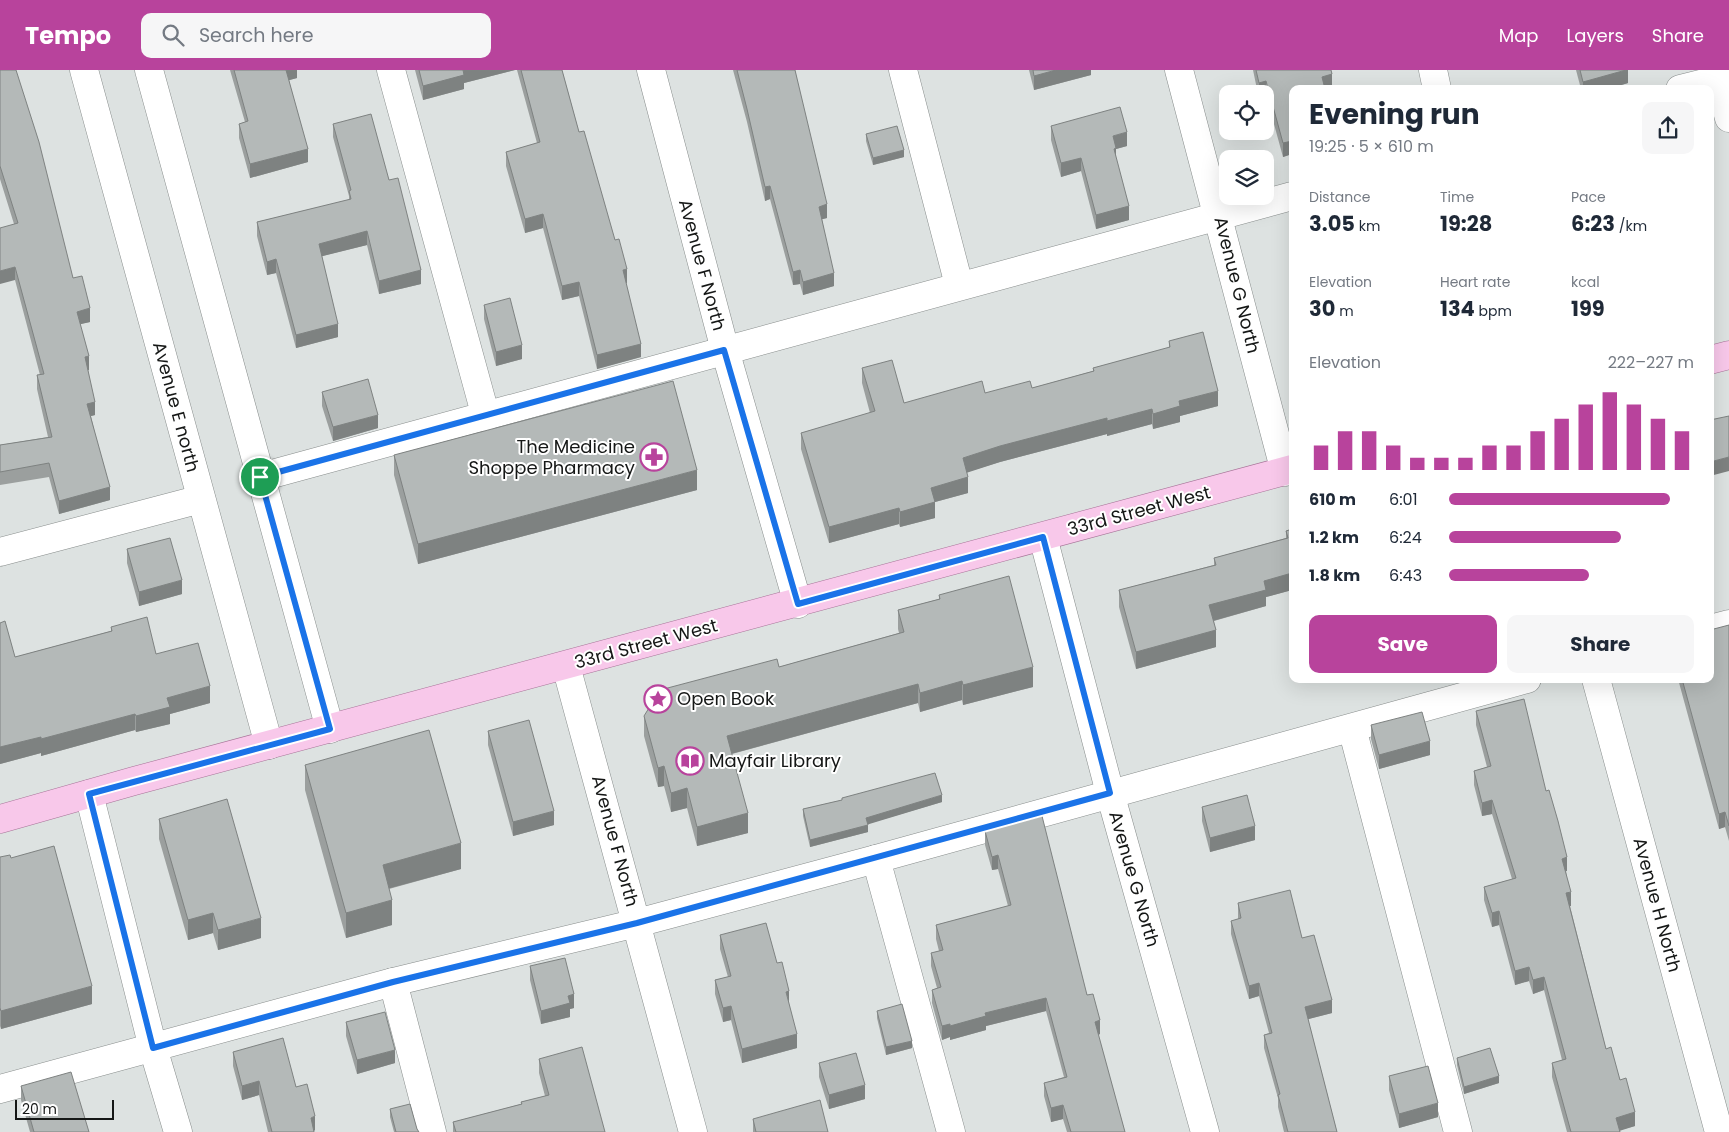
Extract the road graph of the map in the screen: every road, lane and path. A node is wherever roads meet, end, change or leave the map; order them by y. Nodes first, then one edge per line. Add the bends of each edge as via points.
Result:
1 (84, 70) edge
2 (149, 70) edge
3 (391, 70) edge
4 (651, 70) edge
5 (903, 70) edge
6 (1179, 70) edge
7 (1433, 70) edge
8 (1721, 76) edge
9 (1437, 85) edge
10 (1693, 85) edge
11 (1729, 118) edge
12 (1289, 197) edge
13 (1219, 218) junction
14 (959, 285) junction
15 (724, 350) junction
16 (1729, 355) edge
17 (1714, 359) edge
18 (486, 417) junction
19 (1289, 471) edge
20 (260, 477) junction
21 (201, 498) junction
22 (1043, 537) junction
23 (0, 552) edge
24 (798, 604) junction
25 (1729, 624) edge
26 (1714, 628) edge
27 (566, 666) junction
28 (1513, 683) edge
29 (1597, 683) edge
30 (1352, 728) junction
31 (330, 729) junction
32 (269, 745) junction
33 (1110, 793) junction
34 (89, 794) junction
35 (0, 819) edge
36 (876, 859) junction
37 (637, 923) junction
38 (393, 982) junction
39 (153, 1048) junction
40 (0, 1089) edge
41 (178, 1132) edge
42 (432, 1132) edge
43 (692, 1132) edge
44 (951, 1132) edge
45 (1205, 1132) edge
46 (1458, 1132) edge
47 (1718, 1132) edge

1 - 21 street, Avenue E north
2 - 20 street
3 - 18 street
4 - 15 street, Avenue F North
5 - 14 street
6 - 13 street, Avenue G North
7 - 9 street
8 - 10 street
8 - 11 street
12 - 13 street
13 - 14 street
13 - 19 street, Avenue G North
14 - 15 street
15 - 18 street
15 - 24 street, Avenue F North
16 - 17 main road
18 - 20 street
19 - 22 main road, 33rd Street West
20 - 31 street
21 - 23 street
21 - 32 street, Avenue E north
22 - 24 main road, 33rd Street West
22 - 33 street, Avenue G North
24 - 27 main road, 33rd Street West
25 - 26 street
27 - 31 main road, 33rd Street West
27 - 37 street, Avenue F North
28 - 30 street
29 - 47 street, Avenue H North
30 - 33 street
30 - 46 street
31 - 32 main road, 33rd Street West
32 - 34 main road, 33rd Street West
33 - 36 street
33 - 45 street, Avenue G North
34 - 35 main road, 33rd Street West
34 - 39 street
36 - 37 street
36 - 44 street
37 - 38 street
37 - 43 street, Avenue F North
38 - 39 street
38 - 42 street
39 - 40 street
39 - 41 street

